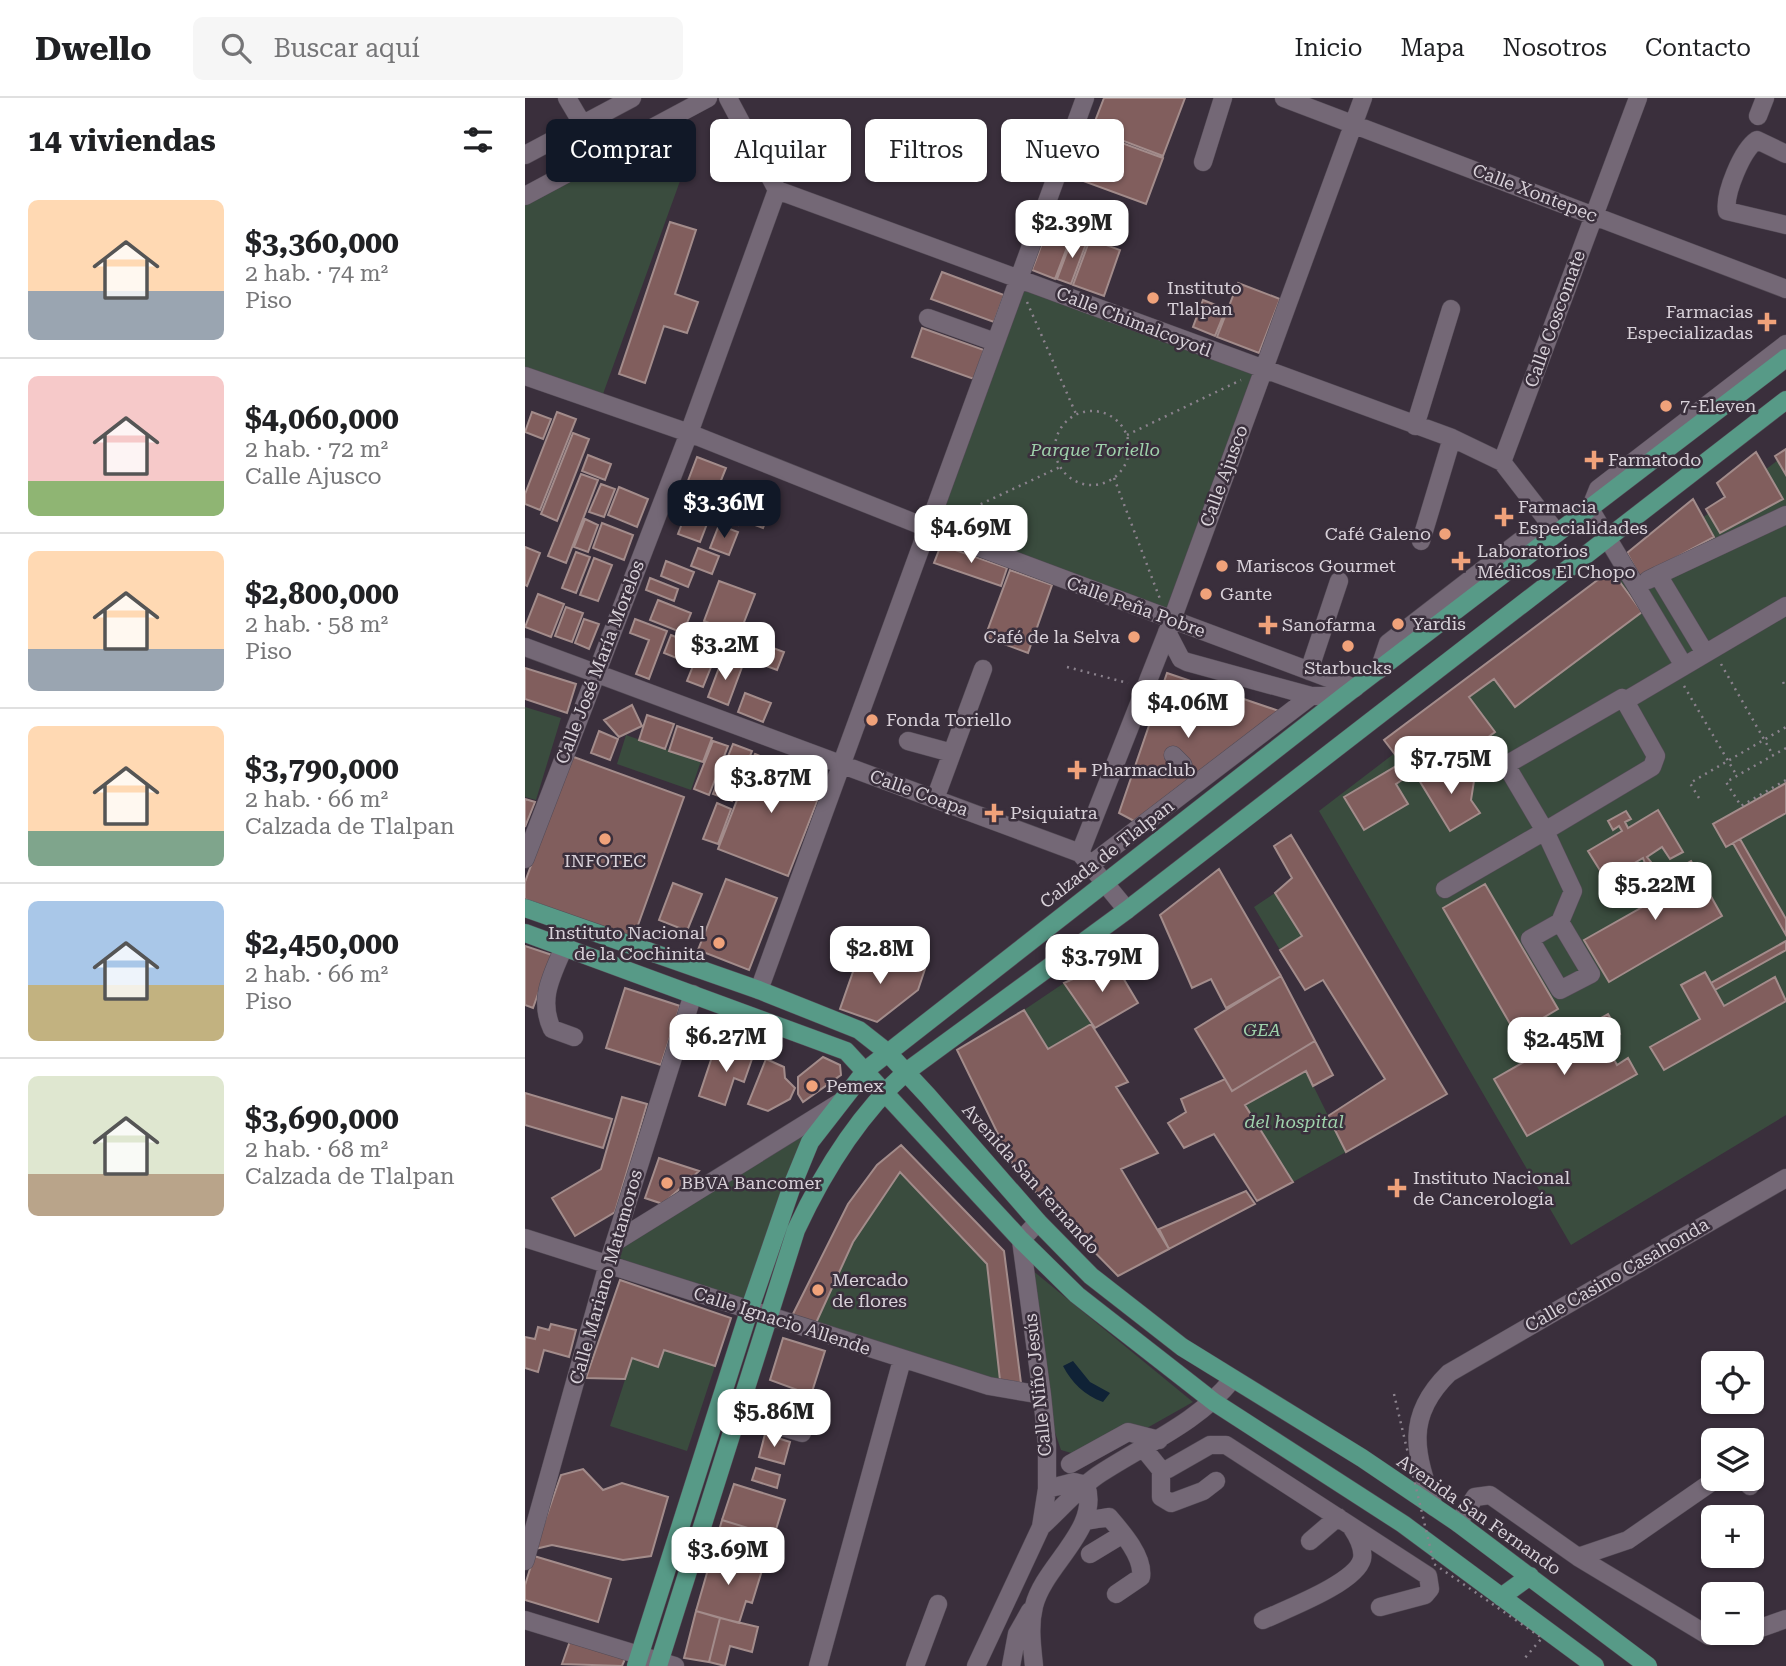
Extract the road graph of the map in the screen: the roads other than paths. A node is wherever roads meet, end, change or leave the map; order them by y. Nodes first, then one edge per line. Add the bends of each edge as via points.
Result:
1 (567, 98) edge
2 (632, 98) edge
3 (708, 98) edge
4 (728, 98) edge
5 (1086, 98) edge
6 (1223, 98) edge
7 (1284, 98) edge
8 (1363, 98) edge
9 (1638, 98) edge
10 (1765, 98) edge
11 (1758, 116) dead end
12 (579, 119) edge
13 (594, 119) edge
14 (1353, 124) junction
15 (546, 144) edge
16 (1786, 154) edge
17 (525, 155) edge
18 (1203, 162) dead end
19 (777, 190) junction
20 (525, 196) edge
21 (1593, 216) junction
22 (1786, 225) edge
23 (1018, 277) junction
24 (1786, 289) edge
25 (1451, 309) dead end
26 (928, 318) dead end
27 (995, 342) junction
28 (1786, 344) edge
29 (1786, 358) edge
30 (1262, 370) junction
31 (525, 376) edge
32 (1786, 400) edge
33 (1415, 426) junction
34 (689, 433) junction
35 (1452, 438) junction
36 (1502, 462) junction
37 (1590, 509) junction
38 (1786, 515) edge
39 (930, 529) junction
40 (1557, 533) junction
41 (1607, 537) junction
42 (1420, 541) dead end
43 (1658, 575) junction
44 (1339, 581) dead end
45 (1636, 587) junction
46 (1786, 606) edge
47 (1169, 626) junction
48 (525, 648) edge
49 (1708, 651) junction
50 (1679, 668) junction
51 (983, 670) dead end
52 (1309, 671) junction
53 (596, 674) junction
54 (1350, 692) junction
55 (1311, 696) junction
56 (1625, 701) junction
57 (908, 741) dead end
58 (952, 752) junction
59 (842, 765) junction
60 (935, 799) junction
61 (1545, 831) junction
62 (525, 859) edge
63 (1085, 859) junction
64 (1105, 882) junction
65 (1445, 889) dead end
66 (525, 908) edge
67 (1127, 909) junction
68 (1560, 922) dead end
69 (525, 933) edge
70 (563, 947) junction
71 (759, 990) junction
72 (693, 994) junction
73 (574, 1037) dead end
74 (887, 1052) junction
75 (866, 1070) junction
76 (906, 1072) junction
77 (884, 1092) junction
78 (839, 1103) junction
79 (1786, 1178) edge
80 (1038, 1222) junction
81 (525, 1238) edge
82 (1021, 1240) junction
83 (615, 1242) junction
84 (608, 1264) junction
85 (749, 1311) junction
86 (767, 1317) junction
87 (902, 1360) junction
88 (1232, 1380) junction
89 (1042, 1395) junction
90 (1262, 1397) junction
91 (1214, 1402) junction
92 (737, 1413) junction
93 (1251, 1426) junction
94 (802, 1433) dead end
95 (1047, 1444) junction
96 (1151, 1444) junction
97 (1070, 1464) junction
98 (1161, 1469) junction
99 (1103, 1472) junction
100 (1216, 1481) dead end
101 (1086, 1485) junction
102 (1047, 1489) junction
103 (1701, 1489) edge
104 (1434, 1507) junction
105 (1085, 1521) junction
106 (1344, 1521) junction
107 (1458, 1523) junction
108 (1041, 1527) junction
109 (1123, 1534) junction
110 (1310, 1541) dead end
111 (1090, 1554) dead end
112 (1578, 1557) junction
113 (525, 1561) edge
114 (1530, 1576) junction
115 (1116, 1594) dead end
116 (1501, 1597) junction
117 (939, 1604) dead end
118 (1034, 1605) junction
119 (1380, 1607) dead end
120 (1786, 1619) edge
121 (525, 1620) edge
122 (1263, 1620) dead end
123 (1764, 1627) edge
124 (1701, 1631) edge
125 (638, 1660) edge
126 (664, 1664) edge
127 (818, 1666) edge
128 (915, 1666) edge
129 (976, 1666) edge
130 (1011, 1666) edge
131 (1034, 1666) edge
132 (1595, 1666) edge
133 (1648, 1666) edge

1 - 12 street
2 - 13 street
3 - 20 street
4 - 19 street
5 - 23 street
6 - 18 street
7 - 14 street, Calle Xontepec
8 - 14 street, Calle Ajusco
9 - 21 street, Calle Coscomate
10 - 11 street
14 - 21 street, Calle Xontepec
14 - 30 street, Calle Ajusco
15 - 17 street
16 - 22 street via 1757,141 1748,146 1725,200 1727,211
19 - 23 street, Calle Chimalcoyotl
19 - 34 street, Calle José María Morelos
21 - 24 street, Calle Xontepec
21 - 36 street, Calle Coscomate
23 - 27 street
23 - 30 street, Calle Chimalcoyotl
25 - 33 street
26 - 27 street
27 - 39 street
28 - 37 street via 1598,489
29 - 37 main road, Calzada de Tlalpan
30 - 33 street, Calle Chimalcoyotl
30 - 47 street, Calle Ajusco
31 - 34 street, Calle Peña Pobre
32 - 41 main road
33 - 35 street, Calle Chimalcoyotl
34 - 39 street, Calle Peña Pobre
34 - 53 street, Calle José María Morelos
35 - 36 street, Calle Chimalcoyotl
35 - 42 street
36 - 40 street, Calle Chimalcoyotl
37 - 40 main road, Calzada de Tlalpan
37 - 41 street
38 - 43 street
39 - 47 street, Calle Peña Pobre
39 - 59 street
40 - 54 main road, Calzada de Tlalpan
41 - 45 street
41 - 67 main road
43 - 45 street
43 - 49 street
44 - 52 street
45 - 50 street
46 - 49 street
47 - 52 street, Calle Peña Pobre
47 - 55 street via 1181,659 1187,662
47 - 63 street, Calle Ajusco
48 - 53 street, Calle Coapa
49 - 50 street
50 - 56 street
51 - 58 street
52 - 54 street, Calle Peña Pobre
53 - 59 street, Calle Coapa
53 - 62 street, Calle José María Morelos
54 - 55 street
54 - 64 main road, Calzada de Tlalpan
55 - 63 street
56 - 61 street via 1656,755 1651,767
56 - 61 street via 1622,698 1506,765
57 - 58 street
58 - 60 street
59 - 60 street, Calle Coapa
59 - 71 street
60 - 63 street, Calle Coapa
61 - 65 street
61 - 68 street via 1573,891
63 - 64 street, Calle Coapa
64 - 67 street, Calle Coapa
64 - 74 main road, Calzada de Tlalpan
66 - 71 main road, Avenida San Fernando
67 - 76 main road
69 - 70 main road
70 - 72 main road
70 - 73 street via 548,986 546,1014 552,1029
71 - 74 main road, Avenida San Fernando via 859,1030
72 - 75 main road via 846,1051
72 - 83 street, Calle Mariano Matamoros
74 - 75 main road, Calzada de Tlalpan
74 - 76 main road, Avenida San Fernando
75 - 77 main road
75 - 78 main road, Calzada de Tlalpan
76 - 77 main road
76 - 80 main road, Avenida San Fernando
77 - 82 main road
77 - 86 main road via 814,1189
78 - 83 street
78 - 85 main road, Calzada de Tlalpan via 810,1142
79 - 104 street, Calle Casino Casahonda via 1448,1373 1431,1390 1416,1431 1420,1469
80 - 82 street
80 - 88 main road, Avenida San Fernando via 1091,1276
81 - 84 street, Calle Ignacio Allende
82 - 89 street, Calle Niño Jesús
82 - 91 main road via 1077,1295
83 - 84 street, Calle Mariano Matamoros
84 - 85 street, Calle Ignacio Allende
84 - 113 street, Calle Mariano Matamoros
85 - 86 street, Calle Ignacio Allende
85 - 125 main road, Calzada de Tlalpan
86 - 87 street, Calle Ignacio Allende
86 - 92 main road
87 - 89 street, Calle Ignacio Allende via 989,1387
87 - 127 street
88 - 90 main road, Avenida San Fernando
88 - 91 street
89 - 95 street, Calle Niño Jesús
90 - 93 main road via 1268,1416 1260,1425
90 - 104 main road, Avenida San Fernando
91 - 93 main road
91 - 96 street
92 - 94 street
92 - 126 main road
93 - 116 main road via 1403,1524
95 - 97 street
95 - 102 street, Calle Niño Jesús
96 - 97 street via 1128,1432
96 - 98 street
96 - 99 street
97 - 99 street
98 - 100 street via 1161,1497 1171,1503
98 - 106 street via 1210,1445 1226,1445
99 - 101 street
101 - 102 street via 1065,1483
101 - 105 street via 1090,1499
101 - 108 street
102 - 108 street, Calle Niño Jesús
103 - 112 street via 1628,1540
104 - 107 main road, Avenida San Fernando
105 - 109 street via 1109,1517
105 - 118 street
106 - 110 street
106 - 119 street via 1425,1573 1430,1582 1426,1595
106 - 122 street via 1361,1548 1358,1568 1346,1579
107 - 112 street via 1475,1497 1490,1495
107 - 114 main road, Avenida San Fernando
108 - 129 street, Calle Niño Jesús
109 - 111 street
109 - 115 street via 1142,1573
112 - 124 street
114 - 116 main road
114 - 133 main road, Avenida San Fernando
116 - 132 main road
117 - 128 street
118 - 130 street via 1017,1634
118 - 131 street via 1030,1633
120 - 123 street
121 - 125 street
125 - 126 street

